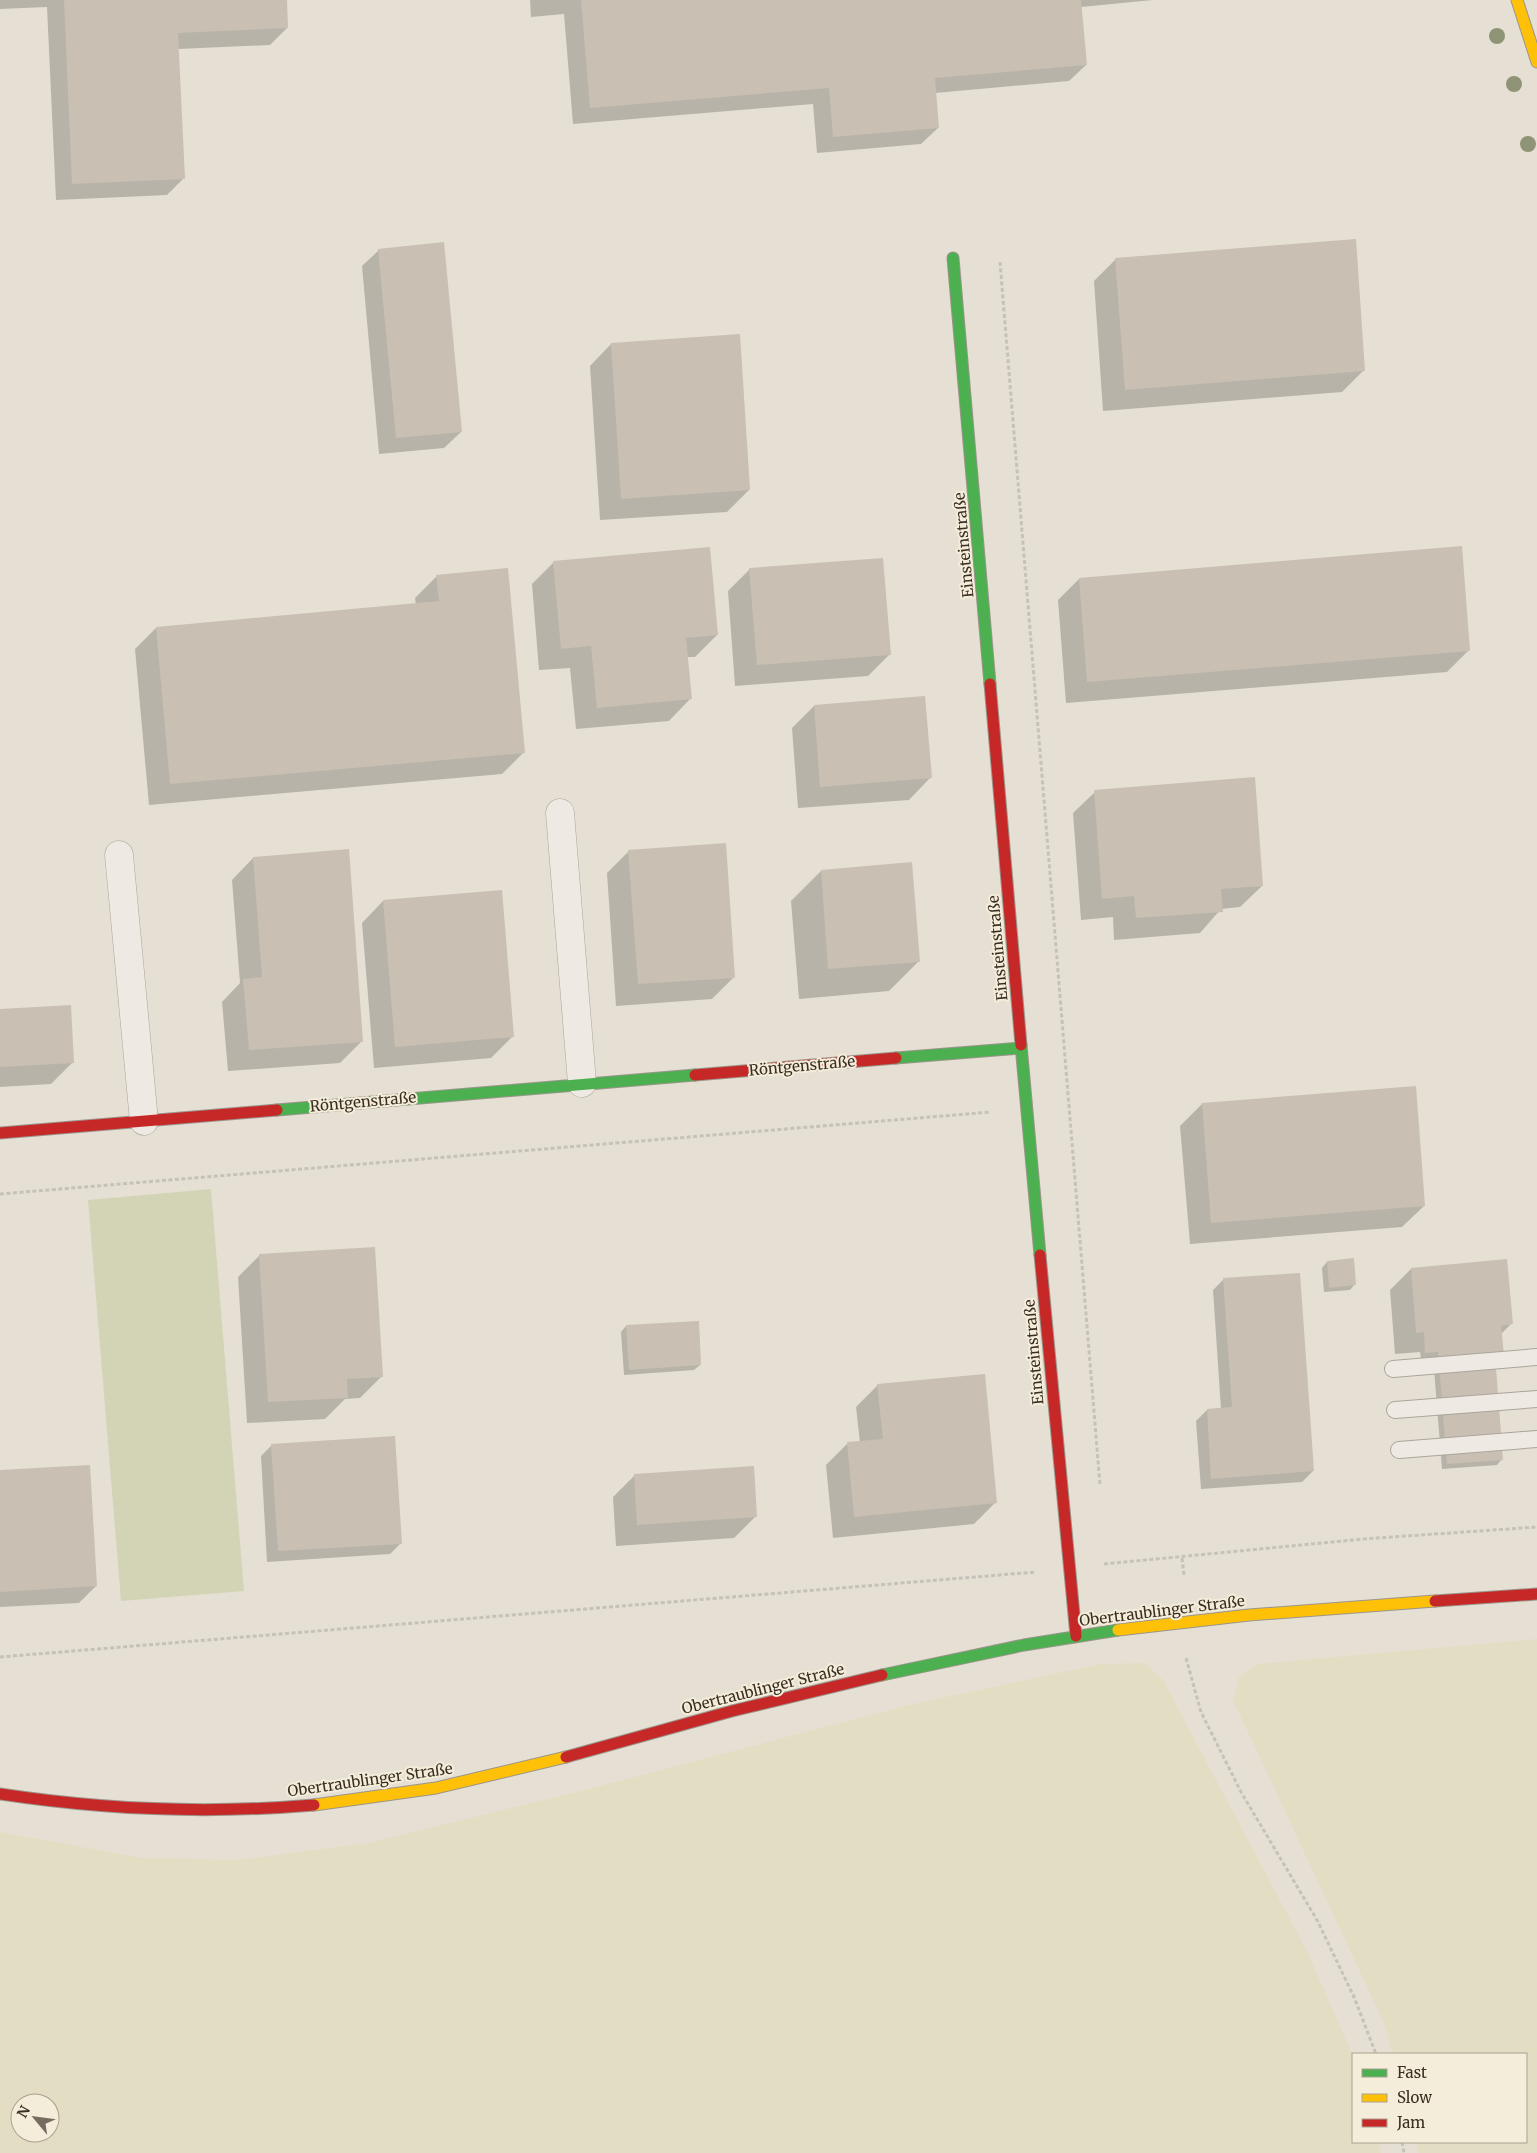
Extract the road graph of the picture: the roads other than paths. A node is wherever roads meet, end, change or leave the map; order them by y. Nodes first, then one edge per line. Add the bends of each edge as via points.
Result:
1 (1517, 0) edge
2 (1537, 62) edge
3 (953, 258) dead end
4 (560, 813) dead end
5 (119, 855) dead end
6 (1021, 1048) junction
7 (582, 1083) junction
8 (144, 1121) junction
9 (0, 1133) edge
10 (1537, 1357) edge
11 (1393, 1369) dead end
12 (1537, 1399) edge
13 (1395, 1410) dead end
14 (1537, 1439) edge
15 (1399, 1450) dead end
16 (1537, 1594) edge
17 (1076, 1636) junction
18 (0, 1794) edge

1 - 2 street
3 - 6 street, Einsteinstraße
4 - 7 street
5 - 8 street
6 - 7 street, Röntgenstraße
6 - 17 street, Einsteinstraße
7 - 8 street, Röntgenstraße
8 - 9 street, Röntgenstraße
10 - 11 lane
12 - 13 lane
14 - 15 lane
16 - 17 street, Obertraublinger Straße via 1366,1605
17 - 18 street, Obertraublinger Straße via 830,1687 731,1711 616,1745 437,1788 329,1804 231,1812 144,1811

